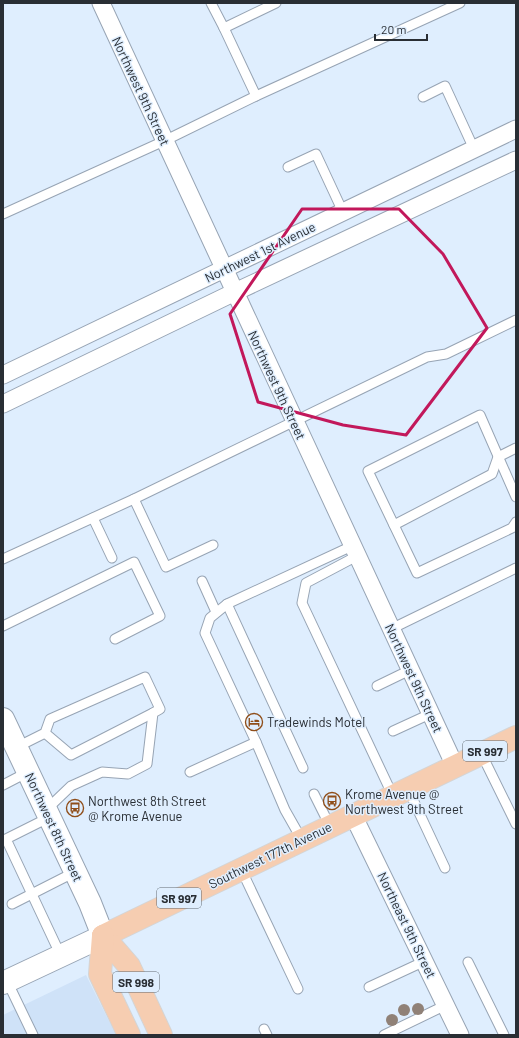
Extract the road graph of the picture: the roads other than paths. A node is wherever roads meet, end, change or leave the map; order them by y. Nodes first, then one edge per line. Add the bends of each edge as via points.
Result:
1 (101, 3) edge
2 (211, 3) edge
3 (276, 3) edge
4 (460, 3) edge
5 (224, 28) junction
6 (256, 96) junction
7 (423, 97) dead end
8 (516, 128) edge
9 (164, 141) junction
10 (474, 149) junction
11 (516, 160) edge
12 (288, 167) dead end
13 (343, 212) junction
14 (3, 214) edge
15 (224, 269) junction
16 (235, 292) junction
17 (516, 320) edge
18 (3, 374) edge
19 (3, 404) edge
20 (294, 422) junction
21 (516, 448) edge
22 (498, 457) junction
23 (516, 497) edge
24 (134, 499) junction
25 (93, 518) junction
26 (516, 522) edge
27 (394, 525) junction
28 (213, 545) dead end
29 (355, 551) junction
30 (112, 558) dead end
31 (3, 559) edge
32 (516, 568) edge
33 (202, 581) dead end
34 (227, 604) junction
35 (216, 612) junction
36 (3, 626) edge
37 (391, 629) junction
38 (115, 638) dead end
39 (410, 670) junction
40 (377, 686) dead end
41 (153, 713) junction
42 (430, 714) junction
43 (3, 719) edge
44 (393, 731) dead end
45 (45, 733) junction
46 (516, 737) edge
47 (256, 742) junction
48 (16, 747) junction
49 (481, 753) junction
50 (454, 766) junction
51 (303, 768) dead end
52 (28, 772) junction
53 (190, 772) dead end
54 (3, 785) edge
55 (400, 792) junction
56 (314, 794) dead end
57 (48, 813) junction
58 (353, 815) junction
59 (516, 824) edge
60 (330, 826) junction
61 (302, 840) junction
62 (445, 868) dead end
63 (241, 869) junction
64 (75, 872) junction
65 (32, 894) junction
66 (12, 904) dead end
67 (103, 936) junction
68 (61, 956) junction
69 (425, 961) junction
70 (468, 962) dead end
71 (5, 982) edge
72 (369, 987) dead end
73 (298, 989) dead end
74 (446, 1005) junction
75 (33, 1035) edge
76 (129, 1035) edge
77 (161, 1035) edge
78 (384, 1035) edge
79 (460, 1035) edge
80 (504, 1035) edge

1 - 9 street, Northwest 9th Street
2 - 5 lane
3 - 5 lane
4 - 6 lane
5 - 6 lane
6 - 9 lane
7 - 10 lane via 445,86
8 - 10 street, Northwest 1st Avenue
9 - 14 lane
9 - 15 street, Northwest 9th Street
10 - 13 street, Northwest 1st Avenue
11 - 16 street, Northwest 1st Avenue
12 - 13 lane via 316,154
13 - 15 street, Northwest 1st Avenue
15 - 16 street, Northwest 9th Street
15 - 18 street, Northwest 1st Avenue
16 - 19 street, Northwest 1st Avenue
16 - 20 street, Northwest 9th Street
17 - 20 lane via 446,354 427,357
20 - 24 lane
20 - 29 street, Northwest 9th Street
21 - 22 lane
22 - 23 lane
22 - 27 lane via 492,474
22 - 27 lane via 480,415 368,471
24 - 25 lane
24 - 28 lane via 166,567
25 - 30 lane
25 - 31 lane
26 - 27 lane via 512,528 417,573
29 - 34 lane
29 - 37 street, Northwest 9th Street
29 - 55 lane via 306,583 302,603
32 - 37 lane
33 - 35 lane
34 - 35 lane
34 - 51 lane
35 - 47 lane via 210,618 205,633
36 - 38 lane via 134,562 160,616
37 - 39 street, Northwest 9th Street
39 - 40 lane
39 - 42 street, Northwest 9th Street
41 - 45 lane via 71,755
41 - 45 lane via 160,709 145,677 50,719
41 - 57 lane via 148,764 128,774 102,772 71,786
42 - 44 lane
42 - 50 street, Northwest 9th Street
43 - 48 street, Northwest 8th Street
45 - 48 lane
46 - 49 highway, Southwest 177th Avenue / SR 997
47 - 53 lane
47 - 61 lane via 284,810
48 - 52 street, Northwest 8th Street
49 - 50 highway, Southwest 177th Avenue / SR 997
49 - 59 lane
50 - 55 highway, Southwest 177th Avenue / SR 997
52 - 54 lane
52 - 57 street, Northwest 8th Street
55 - 58 highway, Southwest 177th Avenue / SR 997
55 - 62 lane
56 - 60 lane
57 - 64 street, Northwest 8th Street
57 - 65 lane via 6,839
58 - 60 highway, Southwest 177th Avenue / SR 997
58 - 69 street, Northeast 9th Street
60 - 61 highway, Southwest 177th Avenue / SR 997
61 - 63 highway, Southwest 177th Avenue / SR 997
63 - 67 highway, Southwest 177th Avenue / SR 997
63 - 73 lane
64 - 65 lane
64 - 67 street, Northwest 8th Street
65 - 66 lane
65 - 68 lane
67 - 68 street, Southwest 177th Avenue
67 - 76 highway, SR 998 via 100,974
67 - 77 highway, SR 998 via 129,966
68 - 71 street, Southwest 177th Avenue
69 - 72 lane
69 - 74 street, Northeast 9th Street
70 - 80 lane
71 - 75 lane
74 - 78 lane
74 - 79 street, Northeast 9th Street

